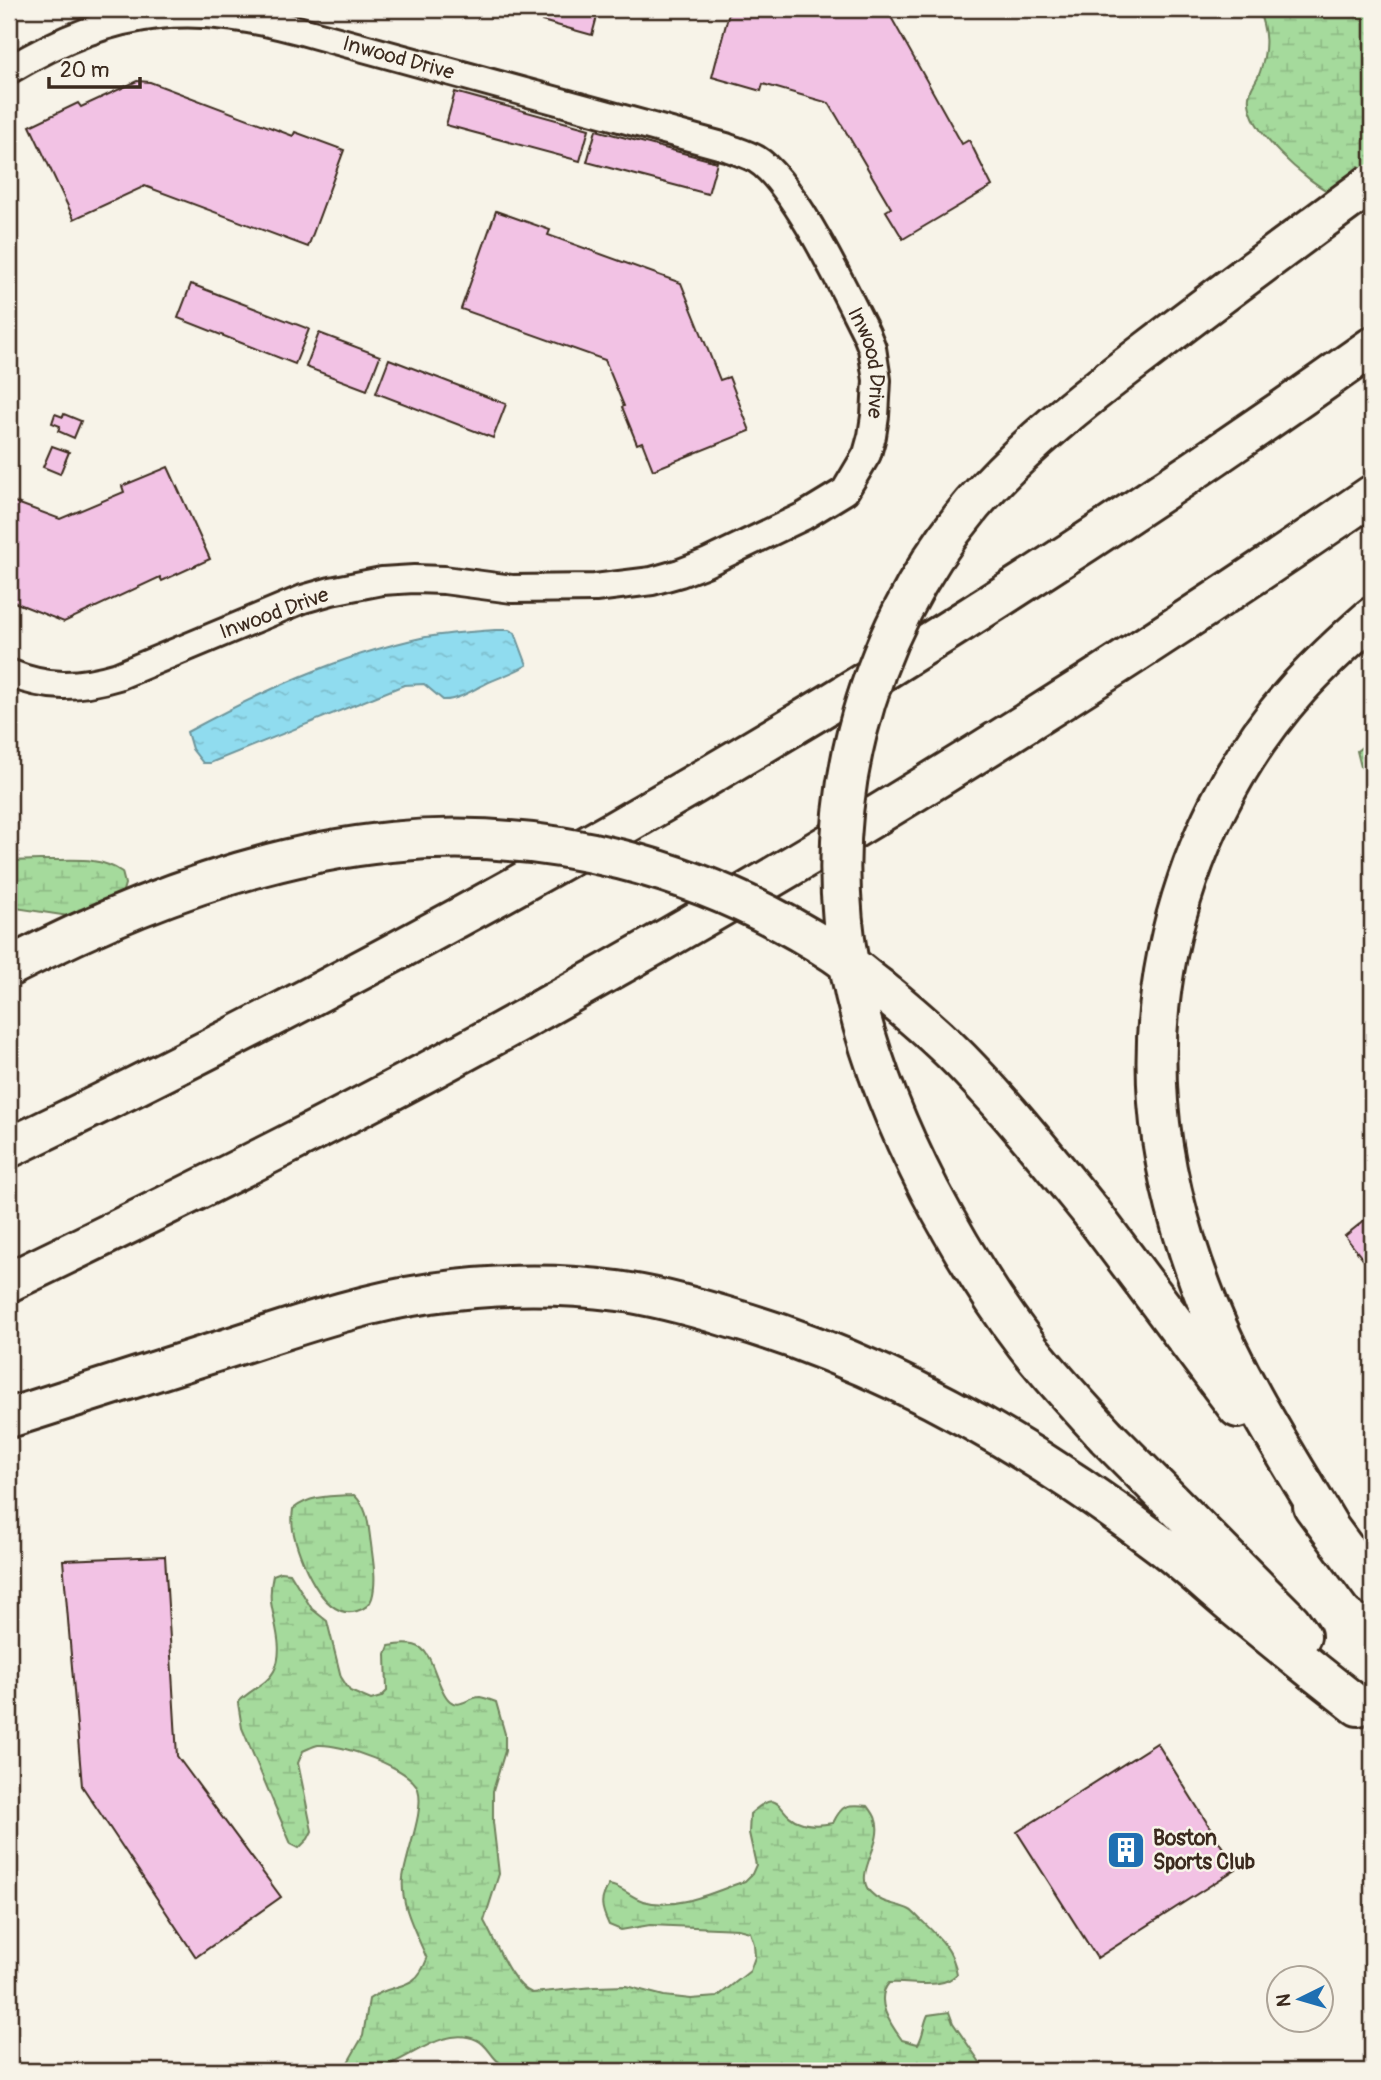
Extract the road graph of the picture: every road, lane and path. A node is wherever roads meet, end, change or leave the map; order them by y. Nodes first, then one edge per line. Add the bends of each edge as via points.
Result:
1 (9, 70) edge
2 (1372, 183) edge
3 (1372, 347) edge
4 (1372, 495) edge
5 (1372, 617) edge
6 (9, 673) edge
7 (9, 967) edge
8 (9, 1148) edge
9 (9, 1282) edge
10 (9, 1418) edge
11 (1328, 1525) junction
12 (1372, 1586) edge
13 (1365, 1713) edge

1 - 6 street, Inwood Drive via 119,20 155,13 219,13 276,23 726,147 757,159 774,174 802,215 866,333 877,380 867,454 845,491 804,516 680,573 636,584 553,590 430,579 382,581 303,599 100,681 58,686
2 - 13 highway, bridge via 1040,436 953,530 905,605 871,685 853,752 841,829 840,892 851,984 879,1077 920,1170 977,1273 1027,1345 1107,1437 1291,1622
3 - 8 highway via 972,615 702,778 391,953
4 - 9 highway via 1033,719 665,940 361,1107
5 - 11 highway via 1290,698 1253,747 1217,811 1180,904 1165,967 1158,1032 1163,1146 1174,1203 1196,1273 1250,1392
7 - 11 highway, bridge via 153,901 246,871 389,842 476,839 538,844 647,866 721,892 836,954 970,1069 1091,1212
10 - 13 highway via 323,1318 426,1294 540,1286 655,1298 743,1321 845,1358 1007,1440 1164,1547
11 - 12 highway

